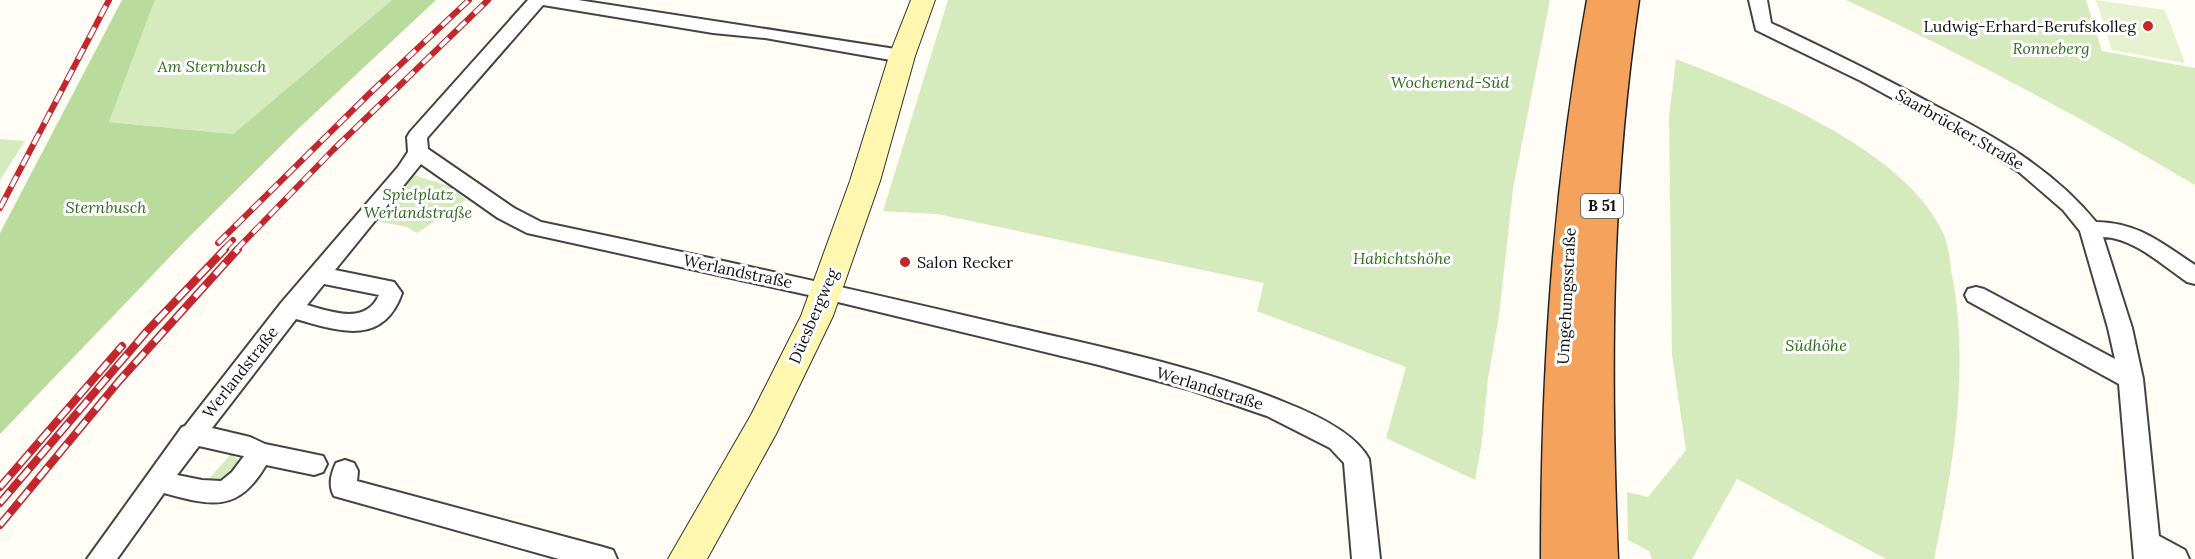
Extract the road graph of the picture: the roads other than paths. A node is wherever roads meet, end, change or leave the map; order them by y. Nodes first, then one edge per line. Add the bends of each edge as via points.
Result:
1 (538, 0) edge
2 (546, 0) edge
3 (644, 0) edge
4 (923, 0) edge
5 (1600, 0) edge
6 (1626, 0) edge
7 (1758, 0) edge
8 (630, 15) junction
9 (902, 56) junction
10 (418, 152) junction
11 (2090, 228) junction
12 (317, 275) junction
13 (2195, 276) edge
14 (826, 291) junction
15 (1976, 295) dead end
16 (289, 309) junction
17 (2131, 379) junction
18 (191, 434) junction
19 (259, 453) junction
20 (314, 464) dead end
21 (345, 471) dead end
22 (157, 481) junction
23 (2148, 551) edge
24 (101, 559) edge
25 (603, 559) edge
26 (687, 559) edge
27 (1366, 559) edge
28 (1561, 559) edge
29 (1599, 559) edge
30 (2175, 559) edge

1 - 10 street via 432,118 417,138
2 - 8 street
3 - 8 street
4 - 9 street, Düesbergweg
5 - 28 highway, Umgehungsstraße / B 51 via 1581,117 1568,236 1561,397
6 - 29 highway, Umgehungsstraße / B 51 via 1611,98 1600,229 1595,413
7 - 11 street, Saarbrücker Straße via 1762,26 1868,76 1976,135 2035,175 2071,205
8 - 9 street
9 - 14 street, Düesbergweg via 865,181
10 - 12 street, Werlandstraße
10 - 14 street, Werlandstraße via 506,213 535,228
11 - 13 street via 2118,230 2138,238
11 - 17 street, Saarbrücker Straße
12 - 16 street, Werlandstraße
12 - 16 street, Werlandstraße via 386,288 391,293 389,300 376,316 357,324
14 - 26 street, Düesbergweg via 764,424
14 - 27 street, Werlandstraße via 1099,356 1276,409 1340,441 1356,459
15 - 17 street
16 - 18 street, Werlandstraße
17 - 23 street, Saarbrücker Straße
18 - 19 street, Werlandstraße via 250,447
18 - 22 street, Werlandstraße
19 - 20 street, Werlandstraße
19 - 22 street via 237,484 226,491
21 - 25 street via 343,488
22 - 24 street, Werlandstraße
23 - 30 street

